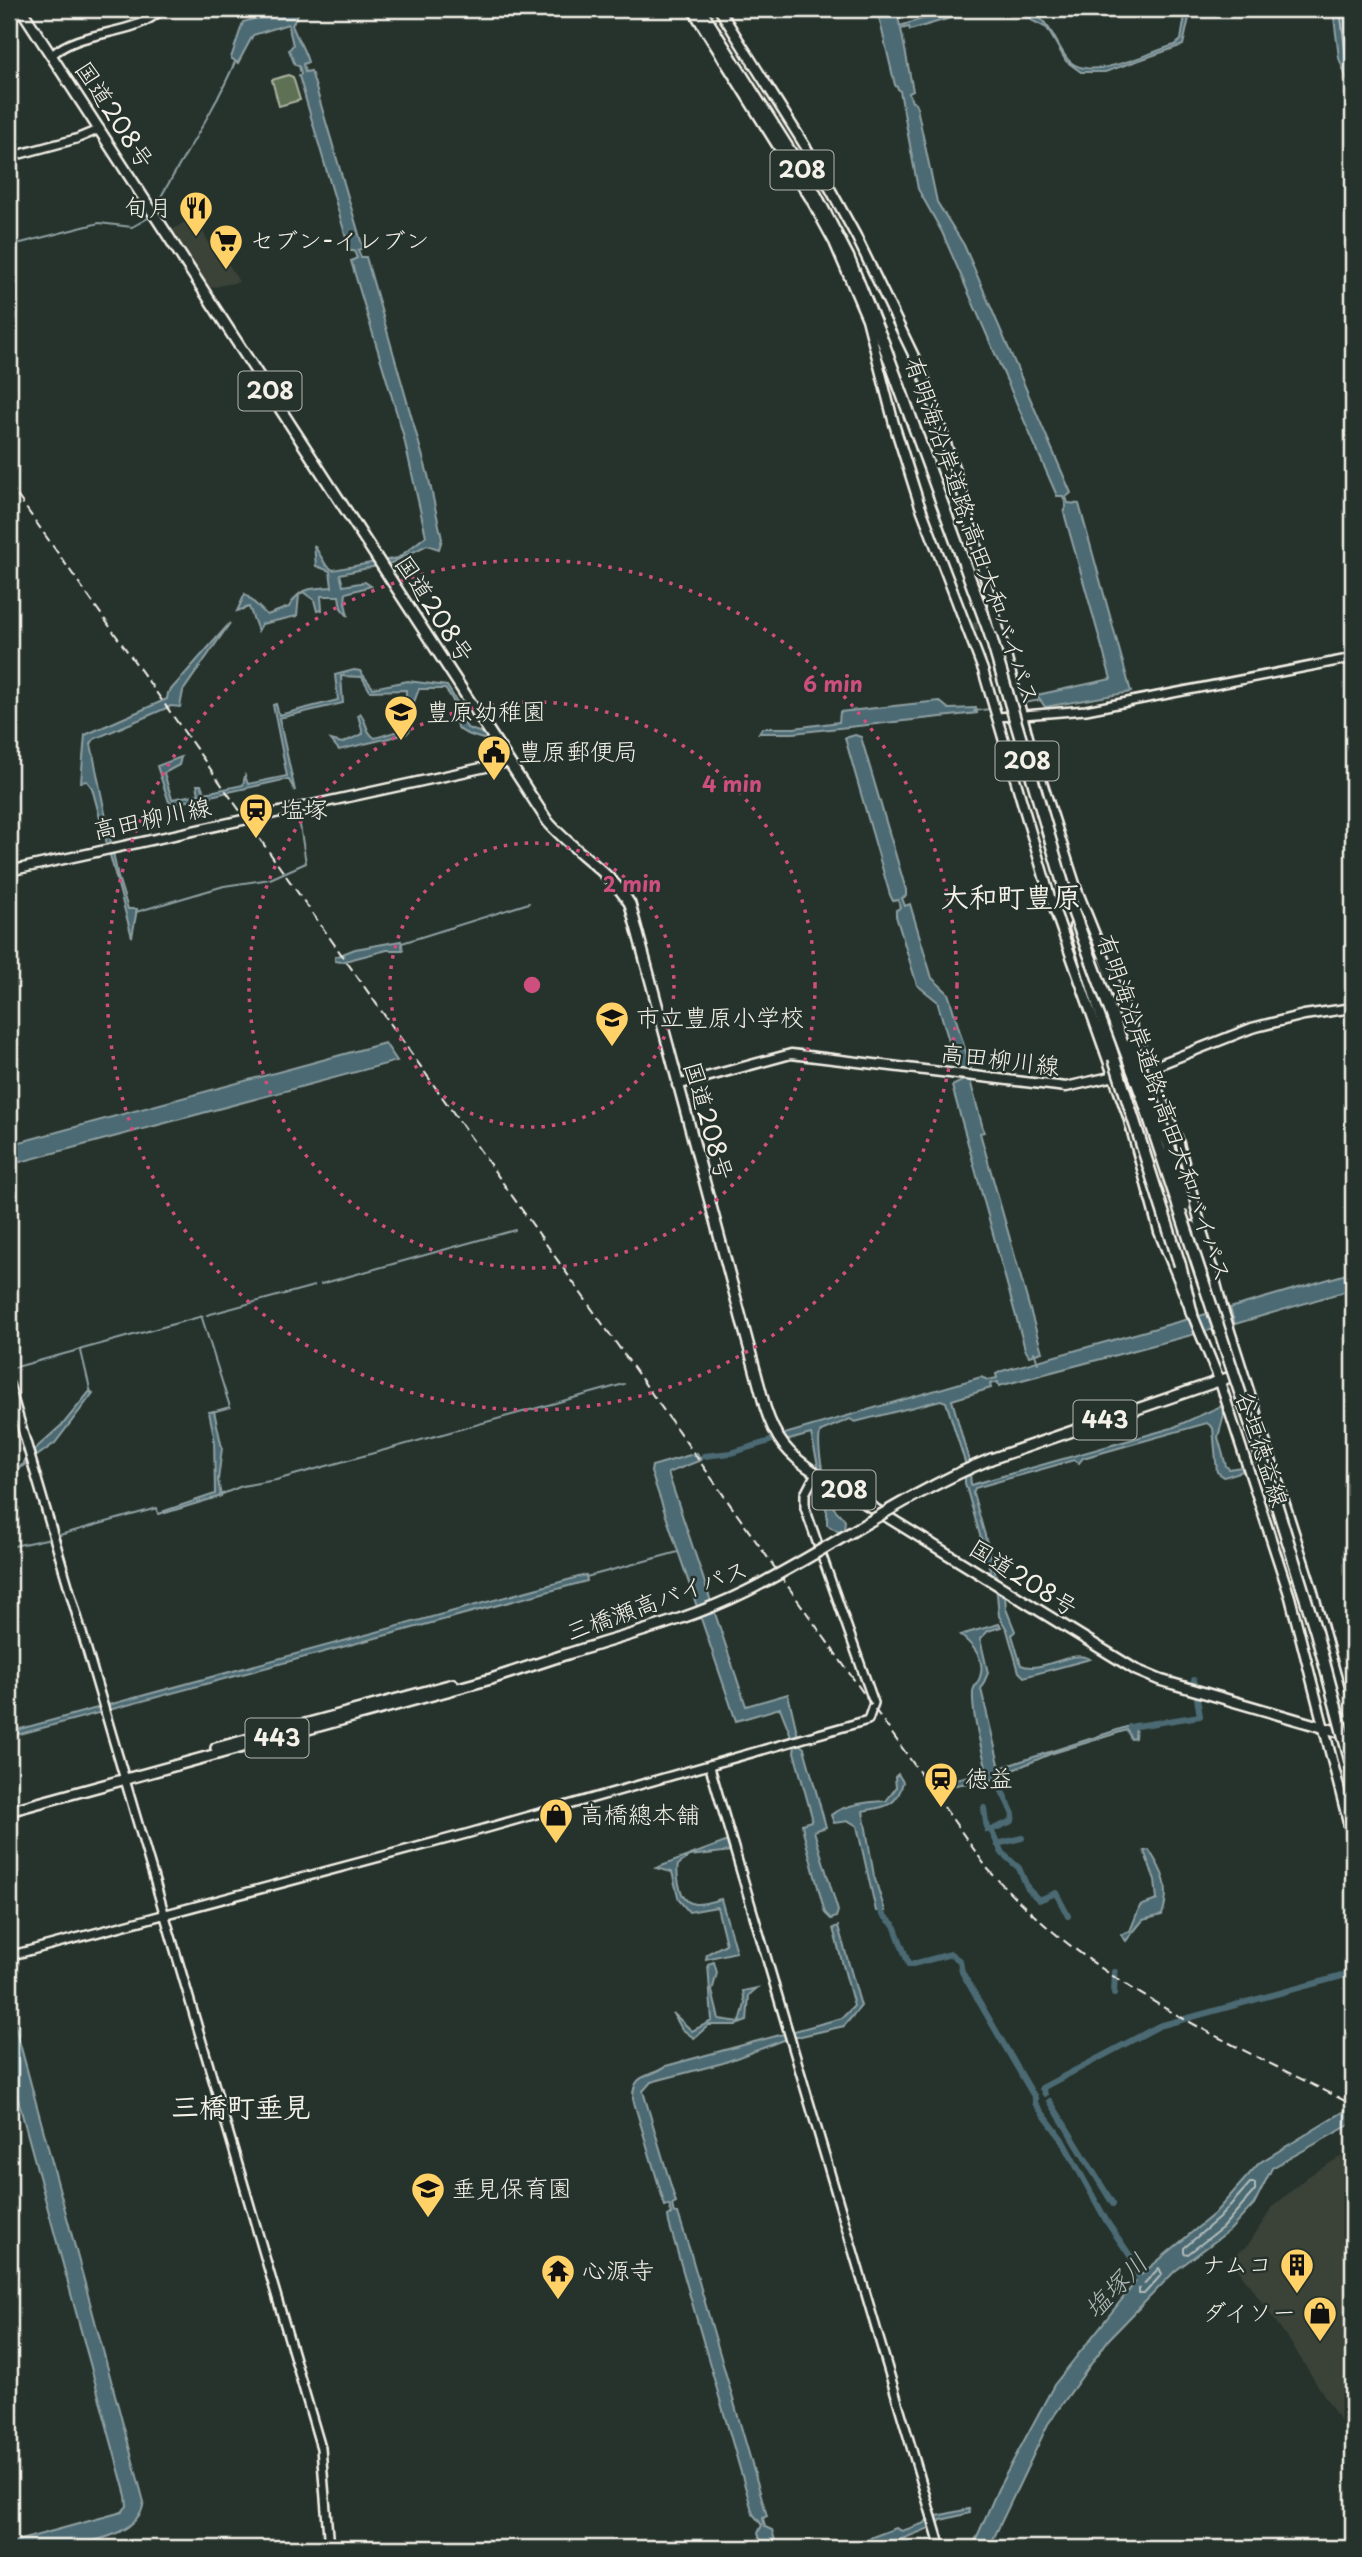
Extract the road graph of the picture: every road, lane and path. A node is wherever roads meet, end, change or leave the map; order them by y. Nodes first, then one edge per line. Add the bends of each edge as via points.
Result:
1 (21, 9) edge
2 (162, 9) edge
3 (692, 9) edge
4 (700, 9) edge
5 (719, 9) edge
6 (51, 55) junction
7 (100, 129) junction
8 (9, 158) edge
9 (1353, 659) edge
10 (998, 717) junction
11 (1023, 717) junction
12 (509, 762) junction
13 (9, 871) edge
14 (1064, 887) junction
15 (1353, 1008) edge
16 (1150, 1068) junction
17 (1114, 1077) junction
18 (677, 1085) junction
19 (1212, 1269) junction
20 (1192, 1314) junction
21 (1238, 1374) junction
22 (1220, 1382) junction
23 (9, 1384) edge
24 (816, 1473) junction
25 (1312, 1592) junction
26 (1290, 1597) junction
27 (1303, 1644) junction
28 (1328, 1644) junction
29 (1325, 1726) junction
30 (1353, 1736) edge
31 (710, 1767) junction
32 (1353, 1771) edge
33 (124, 1776) junction
34 (9, 1805) edge
35 (9, 1811) edge
36 (1351, 1822) edge
37 (1353, 1841) edge
38 (165, 1913) junction
39 (9, 1955) edge
40 (330, 2548) edge
41 (941, 2548) edge

1 - 6 highway, 国道208号 / 208
2 - 6 street via 133,25 64,44
3 - 10 main road via 797,174 848,274 867,319 919,503
4 - 14 highway, 有明海沿岸道路;高田大和バイパス / 208, bridge via 829,218 883,342 990,634
5 - 11 main road via 817,164 923,377 961,489
6 - 7 highway, 国道208号 / 208
7 - 8 street
7 - 12 highway, 国道208号 / 208
9 - 11 street via 1086,710
10 - 11 street
10 - 17 main road, 谷垣徳益線 via 1050,897
11 - 16 main road, 谷垣徳益線 via 1093,932
12 - 13 main road, 高田柳川線
12 - 18 highway, 国道208号 / 208 via 560,836 606,873 625,897
14 - 19 highway, bridge via 1147,1077 1200,1253
14 - 20 highway, bridge
14 - 21 highway, 有明海沿岸道路;高田大和バイパス / 208, bridge
15 - 16 main road, 高田柳川線 via 1252,1028
16 - 17 main road, 高田柳川線
16 - 19 main road, 谷垣徳益線 via 1178,1140
17 - 18 main road, 高田柳川線 via 1066,1087 791,1054
17 - 20 main road, 谷垣徳益線 via 1159,1232
18 - 24 highway, 国道208号 / 208 via 773,1433 792,1457
19 - 21 main road, 谷垣徳益線
20 - 22 main road, 谷垣徳益線
21 - 22 highway, 三橋瀬高バイパス / 443
21 - 25 main road, 谷垣徳益線
21 - 32 highway, 208, bridge
22 - 26 main road, 谷垣徳益線
22 - 33 highway, 三橋瀬高バイパス / 443, bridge via 991,1459 921,1491 744,1592 694,1613 544,1661
23 - 33 street
24 - 29 highway, 国道208号 / 208 via 1136,1670
24 - 31 street via 805,1494 805,1508 874,1703 868,1720
25 - 26 main road
25 - 28 main road, 谷垣徳益線
26 - 27 main road, 谷垣徳益線
27 - 28 main road
27 - 29 main road, 谷垣徳益線
28 - 30 main road, 谷垣徳益線
29 - 30 highway, 国道208号 / 208
29 - 36 main road, 谷垣徳益線
31 - 38 street
31 - 41 street
33 - 34 highway, 三橋瀬高バイパス / 443
33 - 35 highway, 三橋瀬高バイパス / 443
33 - 38 street
36 - 37 main road, 谷垣徳益線
38 - 39 street
38 - 40 street via 321,2448

